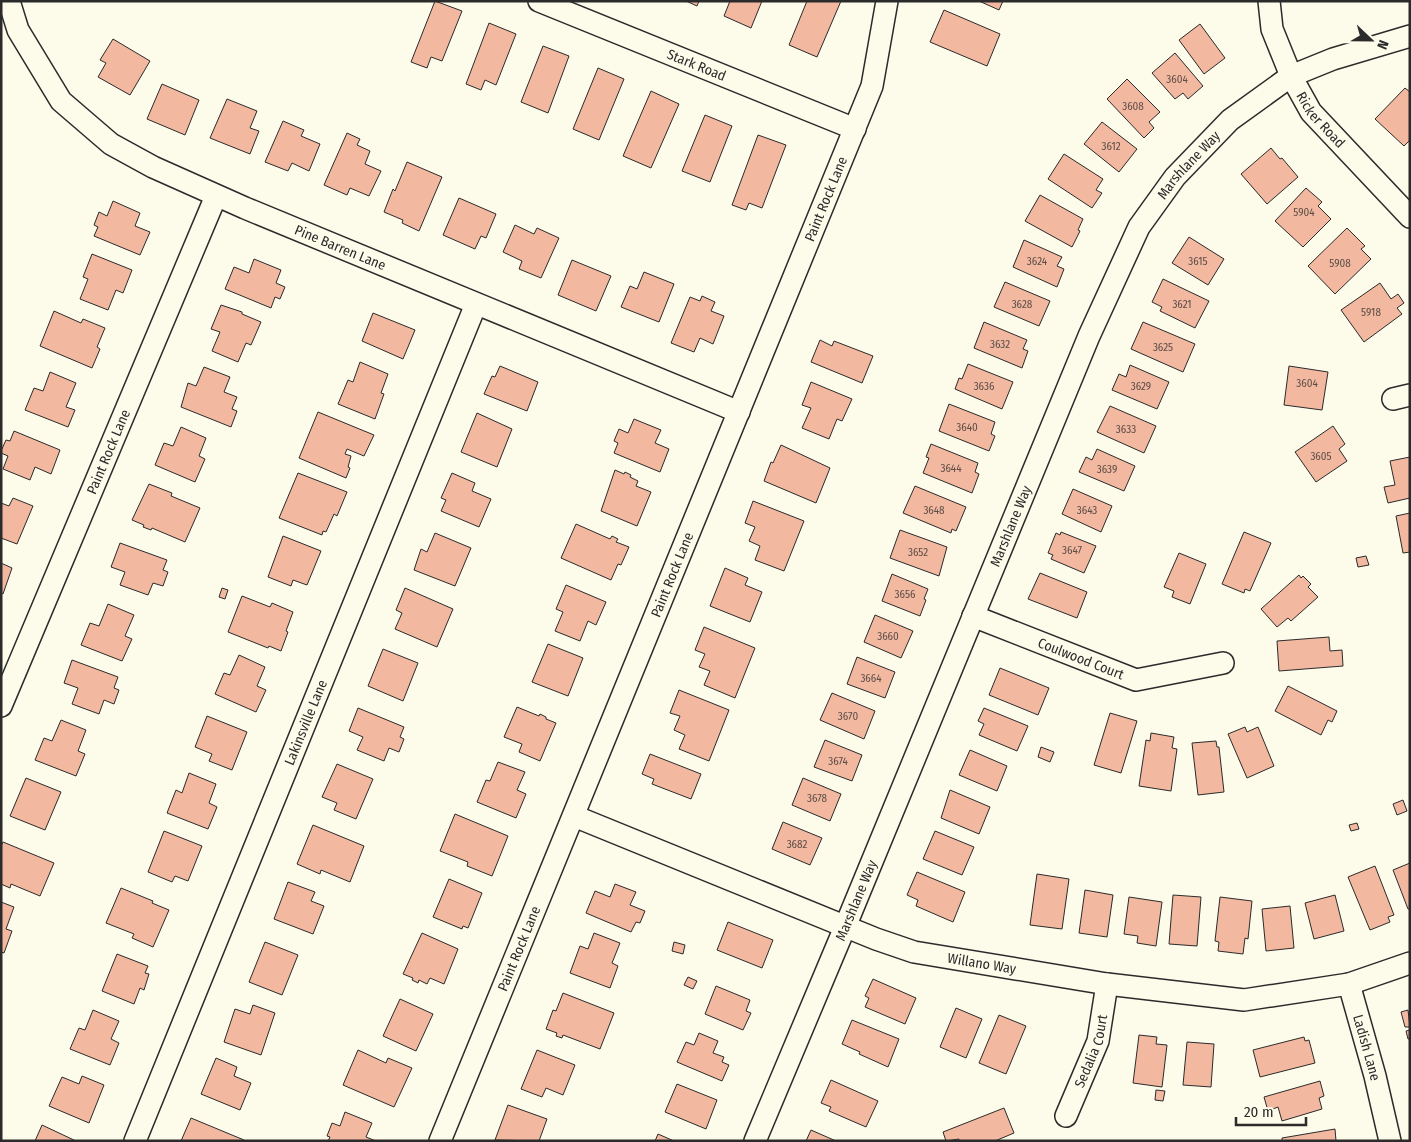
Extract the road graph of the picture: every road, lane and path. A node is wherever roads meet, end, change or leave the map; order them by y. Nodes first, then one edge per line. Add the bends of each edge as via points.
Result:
1 (9, 1) edge
2 (539, 1) edge
3 (886, 1) edge
4 (1268, 1) edge
5 (1410, 36) edge
6 (1291, 76) junction
7 (855, 129) junction
8 (216, 196) junction
9 (1410, 217) edge
10 (476, 304) junction
11 (739, 412) junction
12 (973, 616) junction
13 (1223, 663) dead end
14 (1, 706) edge
15 (574, 816) junction
16 (845, 926) junction
17 (1410, 963) edge
18 (1107, 984) junction
19 (1349, 984) junction
20 (1066, 1116) dead end
21 (135, 1141) edge
22 (440, 1141) edge
23 (755, 1141) edge
24 (1390, 1141) edge

1 - 8 street, Pine Barren Lane via 18,30 61,101 112,144 152,167
2 - 7 street, Stark Road
3 - 7 street, Paint Rock Lane via 872,86
4 - 6 street, Ricker Road via 1272,29
5 - 6 street, Marshlane Way via 1333,59
6 - 9 street, Ricker Road via 1311,112
6 - 12 street, Marshlane Way via 1230,120 1174,177 1139,227 1089,336
7 - 11 street, Paint Rock Lane
8 - 10 street, Pine Barren Lane
8 - 14 street, Paint Rock Lane
10 - 11 street, Pine Barren Lane
10 - 21 street, Lakinsville Lane
11 - 15 street, Paint Rock Lane
12 - 13 street, Coulwood Court via 1136,680
12 - 16 street, Marshlane Way
15 - 16 street, Willano Way
15 - 22 street, Paint Rock Lane
16 - 18 street, Willano Way via 914,952
16 - 23 street, Marshlane Way
17 - 19 street, Willano Way
18 - 19 street, Willano Way via 1244,1000
18 - 20 street, Sedalia Court via 1098,1041
19 - 24 street, Ladish Lane

